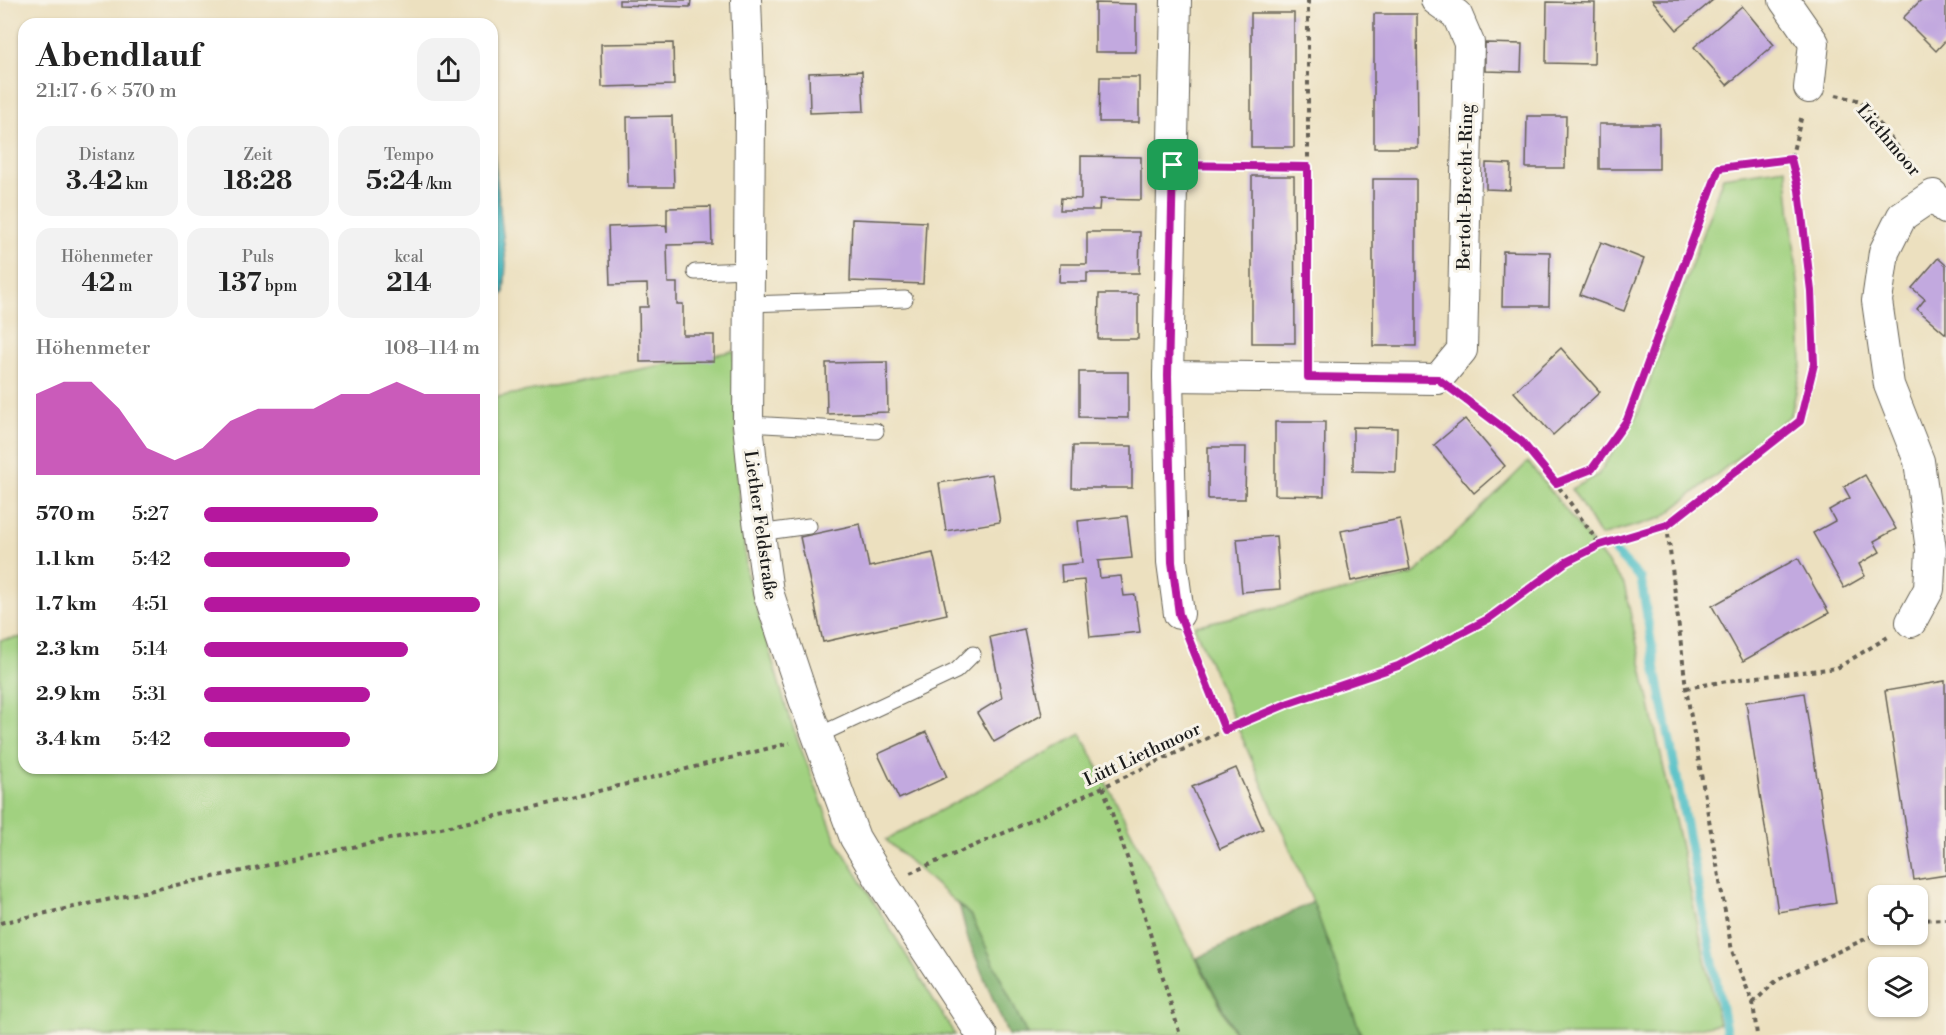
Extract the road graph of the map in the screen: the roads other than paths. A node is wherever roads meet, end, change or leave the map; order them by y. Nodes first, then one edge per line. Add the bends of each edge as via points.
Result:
1 (746, 0) edge
2 (1176, 0) edge
3 (1436, 0) edge
4 (1784, 0) edge
5 (1809, 88) road end
6 (1940, 202) edge
7 (749, 270) junction
8 (695, 272) dead end
9 (905, 299) dead end
10 (749, 304) junction
11 (1168, 376) junction
12 (748, 424) junction
13 (876, 431) dead end
14 (809, 526) dead end
15 (759, 532) junction
16 (1179, 614) road end
17 (1911, 622) road end
18 (973, 654) dead end
19 (817, 736) junction
20 (982, 1035) edge

1 - 7 street, Liether Feldstraße
2 - 11 street
3 - 11 street, Bertolt-Brecht-Ring via 1457,15 1469,43 1462,350 1438,379
4 - 5 street via 1814,43
6 - 17 street via 1902,216 1884,252 1877,301 1889,386 1919,461 1931,550 1929,589
7 - 8 lane
7 - 10 street, Liether Feldstraße
9 - 10 lane
10 - 12 street, Liether Feldstraße
11 - 16 street via 1172,562
12 - 13 lane
12 - 15 street, Liether Feldstraße
14 - 15 lane
15 - 19 street, Liether Feldstraße via 768,592
18 - 19 lane via 956,671
19 - 20 street, Liether Feldstraße via 855,838

